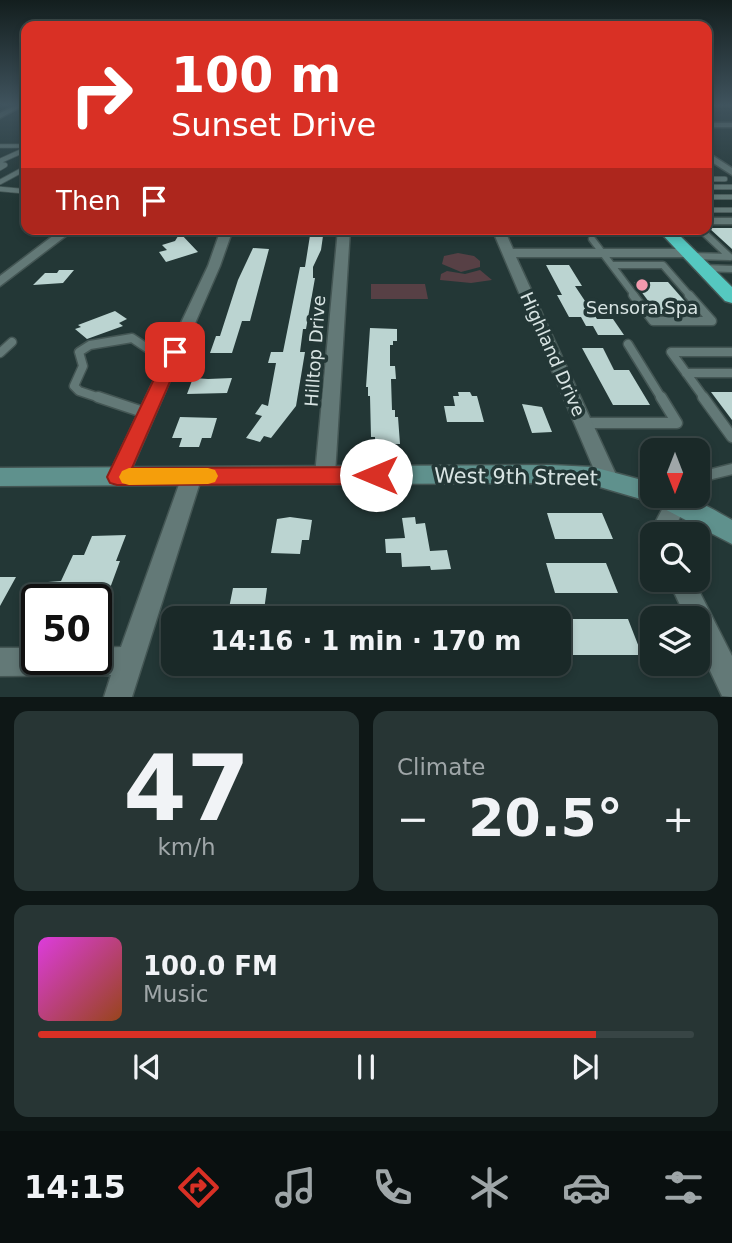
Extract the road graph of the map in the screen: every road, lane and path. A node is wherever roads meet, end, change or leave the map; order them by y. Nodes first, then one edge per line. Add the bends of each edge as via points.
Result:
1 (0, 146) edge
2 (21, 148) edge
3 (21, 151) edge
4 (712, 156) edge
5 (732, 156) edge
6 (712, 161) edge
7 (0, 162) edge
8 (21, 171) edge
9 (728, 175) edge
10 (0, 182) edge
11 (712, 184) edge
12 (715, 187) joint
13 (732, 187) edge
14 (0, 189) edge
15 (21, 191) edge
16 (718, 197) junction
17 (732, 197) edge
18 (712, 198) edge
19 (712, 201) edge
20 (729, 212) edge
21 (712, 218) edge
22 (62, 235) edge
23 (225, 235) edge
24 (344, 235) edge
25 (501, 235) edge
26 (670, 235) edge
27 (708, 235) edge
28 (592, 239) dead end
29 (729, 252) edge
30 (509, 253) junction
31 (603, 253) junction
32 (694, 259) junction
33 (612, 265) junction
34 (732, 268) edge
35 (0, 282) edge
36 (732, 298) edge
37 (12, 342) dead end
38 (628, 344) dead end
39 (175, 352) junction
40 (732, 352) edge
41 (0, 353) edge
42 (686, 373) junction
43 (732, 373) edge
44 (146, 413) junction
45 (583, 423) junction
46 (732, 437) edge
47 (732, 469) edge
48 (710, 474) edge
49 (326, 475) junction
50 (192, 476) junction
51 (0, 477) edge
52 (117, 477) junction
53 (608, 479) junction
54 (640, 489) edge
55 (693, 508) edge
56 (732, 533) edge
57 (686, 592) edge
58 (132, 661) junction
59 (0, 662) edge
60 (732, 686) edge
61 (118, 697) edge

1 - 2 lane
3 - 7 lane
4 - 5 street
6 - 9 street
8 - 10 lane
11 - 12 lane
12 - 13 lane
14 - 15 lane
16 - 17 lane
16 - 18 lane
16 - 20 lane
19 - 20 lane
20 - 21 street
22 - 35 street
23 - 39 street
24 - 49 street, Hilltop Drive
25 - 30 street, Highland Drive
26 - 32 highway
27 - 29 lane
28 - 31 lane
29 - 32 lane
30 - 31 street
30 - 45 street, Highland Drive
31 - 32 street
31 - 33 lane
32 - 34 lane
32 - 36 highway
33 - 33 lane via 653,321 712,321 663,265
37 - 41 lane
38 - 45 lane via 677,423
39 - 44 street
39 - 44 lane via 150,350 132,338 114,338 79,352 83,366 74,386 79,391
40 - 42 lane via 671,352
42 - 43 lane
42 - 46 lane
44 - 52 street
45 - 53 street, Highland Drive
47 - 48 lane
49 - 50 main road, West 9th Street
49 - 53 main road, West 9th Street via 551,474
50 - 52 main road, West 9th Street
50 - 58 street
51 - 52 main road, West 9th Street
53 - 54 main road, West 9th Street
55 - 56 main road
57 - 60 street
58 - 59 street
58 - 61 street

